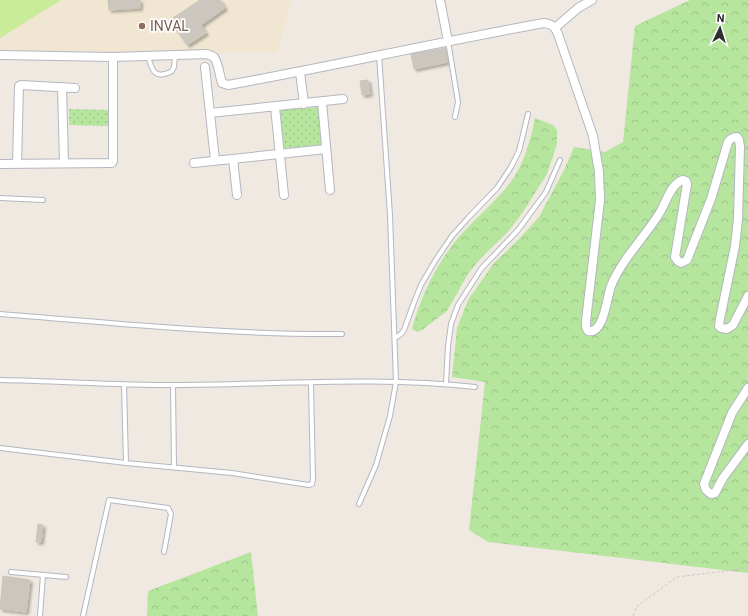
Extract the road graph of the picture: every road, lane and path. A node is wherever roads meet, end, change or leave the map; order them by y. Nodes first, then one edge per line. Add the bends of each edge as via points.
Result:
1 (440, 0) edge
2 (592, 0) edge
3 (555, 28) junction
4 (448, 41) junction
5 (0, 55) edge
6 (175, 55) junction
7 (148, 56) junction
8 (379, 56) junction
9 (113, 57) junction
10 (205, 67) dead end
11 (300, 72) junction
12 (62, 87) junction
13 (76, 88) dead end
14 (343, 100) dead end
15 (322, 102) junction
16 (304, 104) junction
17 (275, 107) junction
18 (210, 113) junction
19 (528, 114) dead end
20 (455, 117) dead end
21 (326, 148) junction
22 (280, 154) junction
23 (233, 159) junction
24 (215, 160) junction
25 (560, 160) dead end
26 (64, 163) junction
27 (194, 163) dead end
28 (0, 164) edge
29 (17, 164) junction
30 (330, 190) dead end
31 (237, 195) dead end
32 (284, 195) dead end
33 (0, 198) edge
34 (43, 200) dead end
35 (748, 296) edge
36 (0, 314) edge
37 (342, 334) dead end
38 (395, 338) junction
39 (0, 380) edge
40 (396, 382) junction
41 (311, 383) junction
42 (124, 384) junction
43 (446, 384) junction
44 (173, 385) junction
45 (475, 387) dead end
46 (748, 388) edge
47 (748, 444) edge
48 (0, 448) edge
49 (126, 463) junction
50 (174, 467) junction
51 (359, 504) dead end
52 (164, 552) dead end
53 (748, 568) edge
54 (11, 572) dead end
55 (43, 575) junction
56 (66, 577) dead end
57 (40, 616) edge
58 (83, 616) edge
59 (633, 616) edge

1 - 4 street
2 - 3 street via 578,8
3 - 4 street via 544,23
3 - 35 street via 593,136 599,172 600,200 586,321 588,331 597,329 601,323 611,286 626,259 651,228 675,184 683,180 688,184 676,257 681,263 687,260 711,199 728,142 734,137 739,140 740,147 738,219 720,319 721,328 727,330 733,326
4 - 8 street
4 - 20 lane via 458,102
5 - 9 street
6 - 7 street
6 - 7 lane via 172,71 162,75 156,74
6 - 11 street via 207,54 214,57 218,63 222,84 228,85
7 - 9 street
8 - 11 street
8 - 38 lane
9 - 26 street via 113,161
10 - 18 street
11 - 16 street
12 - 13 street
12 - 26 street
12 - 29 street via 18,86
14 - 15 street
15 - 16 street
15 - 21 street
16 - 17 street
17 - 18 street
17 - 22 street
18 - 24 street
19 - 38 lane via 519,151 512,167 497,188 452,236 421,285 404,330
21 - 22 street
21 - 30 street
22 - 23 street
22 - 32 street
23 - 24 street
23 - 31 street
24 - 27 street
25 - 43 lane via 542,197 518,230 481,269 458,306 451,324
26 - 29 street
28 - 29 street
33 - 34 lane
36 - 37 lane via 207,331 292,335
38 - 40 lane
39 - 42 lane
40 - 41 lane
40 - 43 lane
40 - 51 lane via 390,416 376,466
41 - 44 lane
41 - 50 lane via 312,484
42 - 44 lane
42 - 49 lane
43 - 45 lane
44 - 50 lane
46 - 47 street via 732,413 704,484 706,490 711,494 715,493
48 - 49 lane
49 - 50 lane
52 - 58 lane via 171,514 168,508 109,500
53 - 59 path via 677,577 637,606
54 - 55 lane
55 - 56 lane
55 - 57 lane

